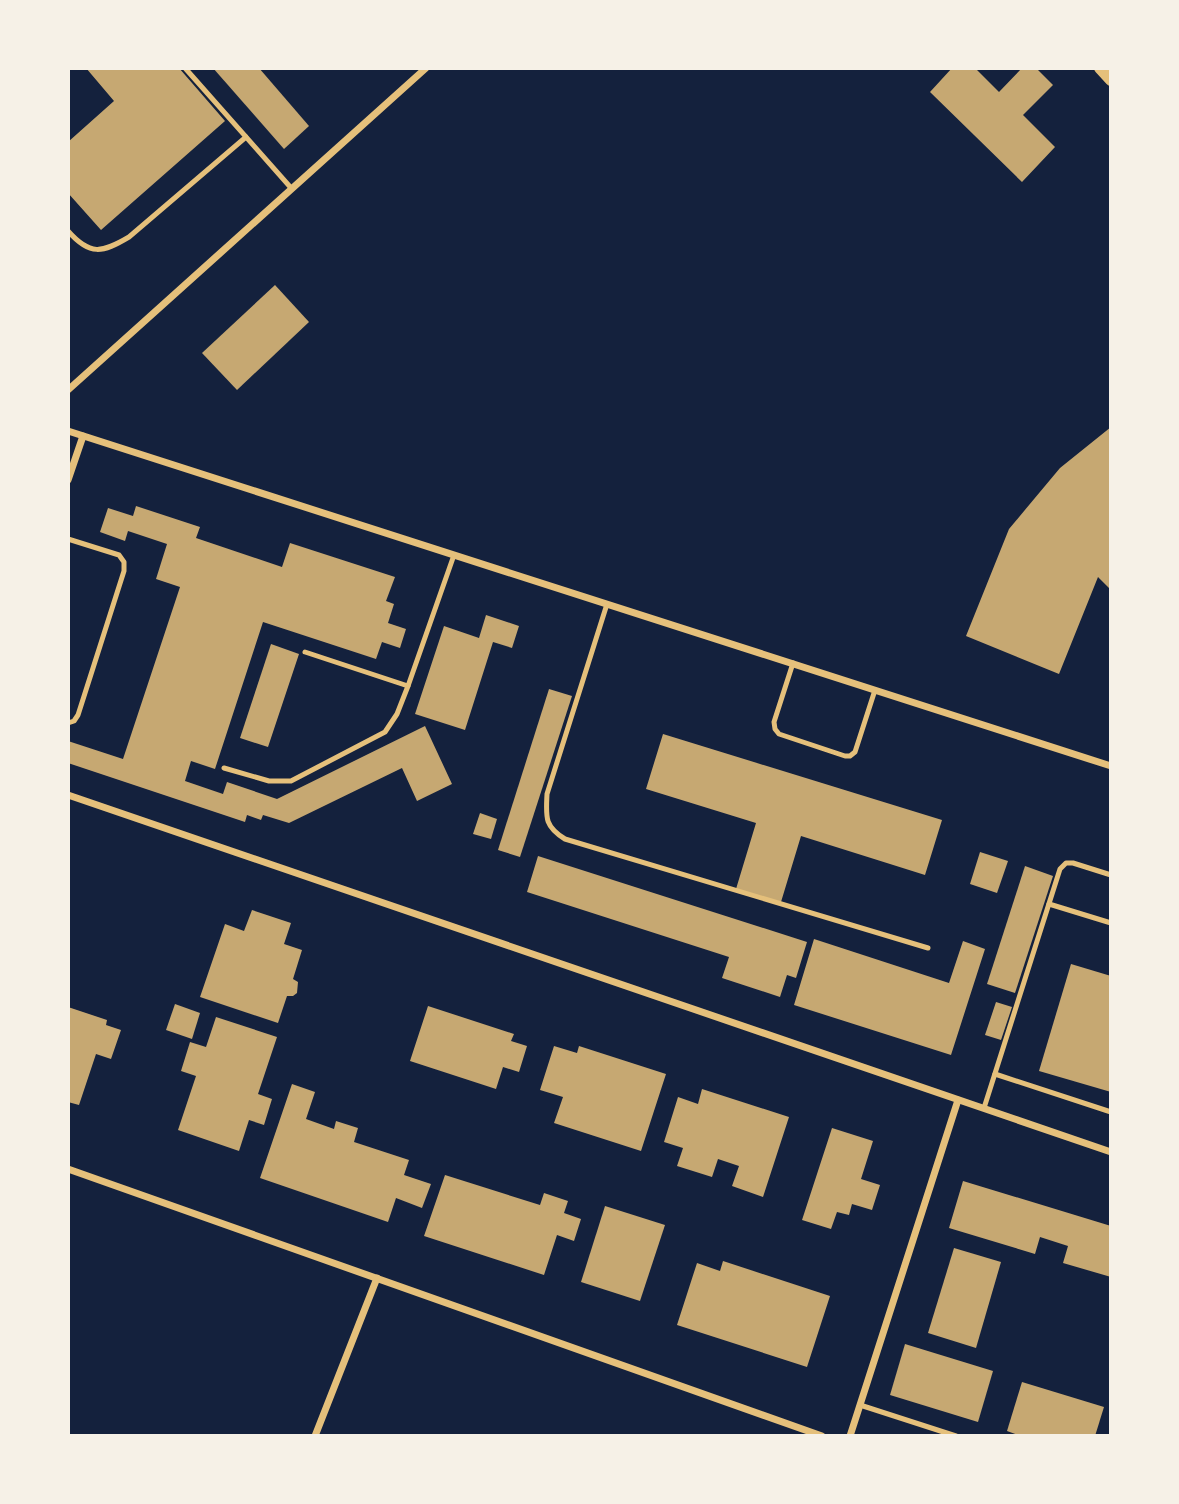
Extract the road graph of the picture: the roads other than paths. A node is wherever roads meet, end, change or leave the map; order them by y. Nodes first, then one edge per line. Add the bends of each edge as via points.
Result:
1 (185, 68) edge
2 (426, 68) edge
3 (1100, 68) edge
4 (1111, 80) edge
5 (246, 137) junction
6 (292, 189) junction
7 (68, 232) edge
8 (68, 390) edge
9 (68, 431) edge
10 (83, 436) junction
11 (68, 480) edge
12 (68, 539) edge
13 (454, 555) junction
14 (607, 604) junction
15 (305, 652) dead end
16 (793, 663) junction
17 (408, 686) junction
18 (875, 690) junction
19 (68, 723) edge
20 (1111, 766) edge
21 (224, 768) dead end
22 (68, 795) edge
23 (1111, 875) edge
24 (1049, 904) junction
25 (1111, 923) edge
26 (928, 948) dead end
27 (995, 1074) junction
28 (958, 1100) junction
29 (984, 1108) junction
30 (1111, 1112) edge
31 (1111, 1152) edge
32 (68, 1169) edge
33 (377, 1278) junction
34 (860, 1405) junction
35 (315, 1436) edge
36 (822, 1436) edge
37 (850, 1436) edge
38 (956, 1436) edge

1 - 5 lane
2 - 6 street
3 - 4 street
5 - 6 lane
5 - 7 lane via 111,248 93,250
6 - 8 street
9 - 10 street
10 - 11 street
10 - 13 street
12 - 19 lane via 119,555 124,562 78,715
13 - 14 street
13 - 17 lane
14 - 16 street
14 - 26 lane via 547,794 551,830 565,839
15 - 17 lane
16 - 18 street
16 - 18 lane via 775,729 845,756 855,752
17 - 21 lane via 385,732 291,781 268,781
18 - 20 street
22 - 28 street
23 - 24 lane via 1066,863
24 - 25 lane
24 - 27 lane
27 - 29 lane
27 - 30 lane
28 - 29 street
28 - 34 street
29 - 31 street
32 - 33 street
33 - 35 street
33 - 36 street
34 - 37 street
34 - 38 lane

